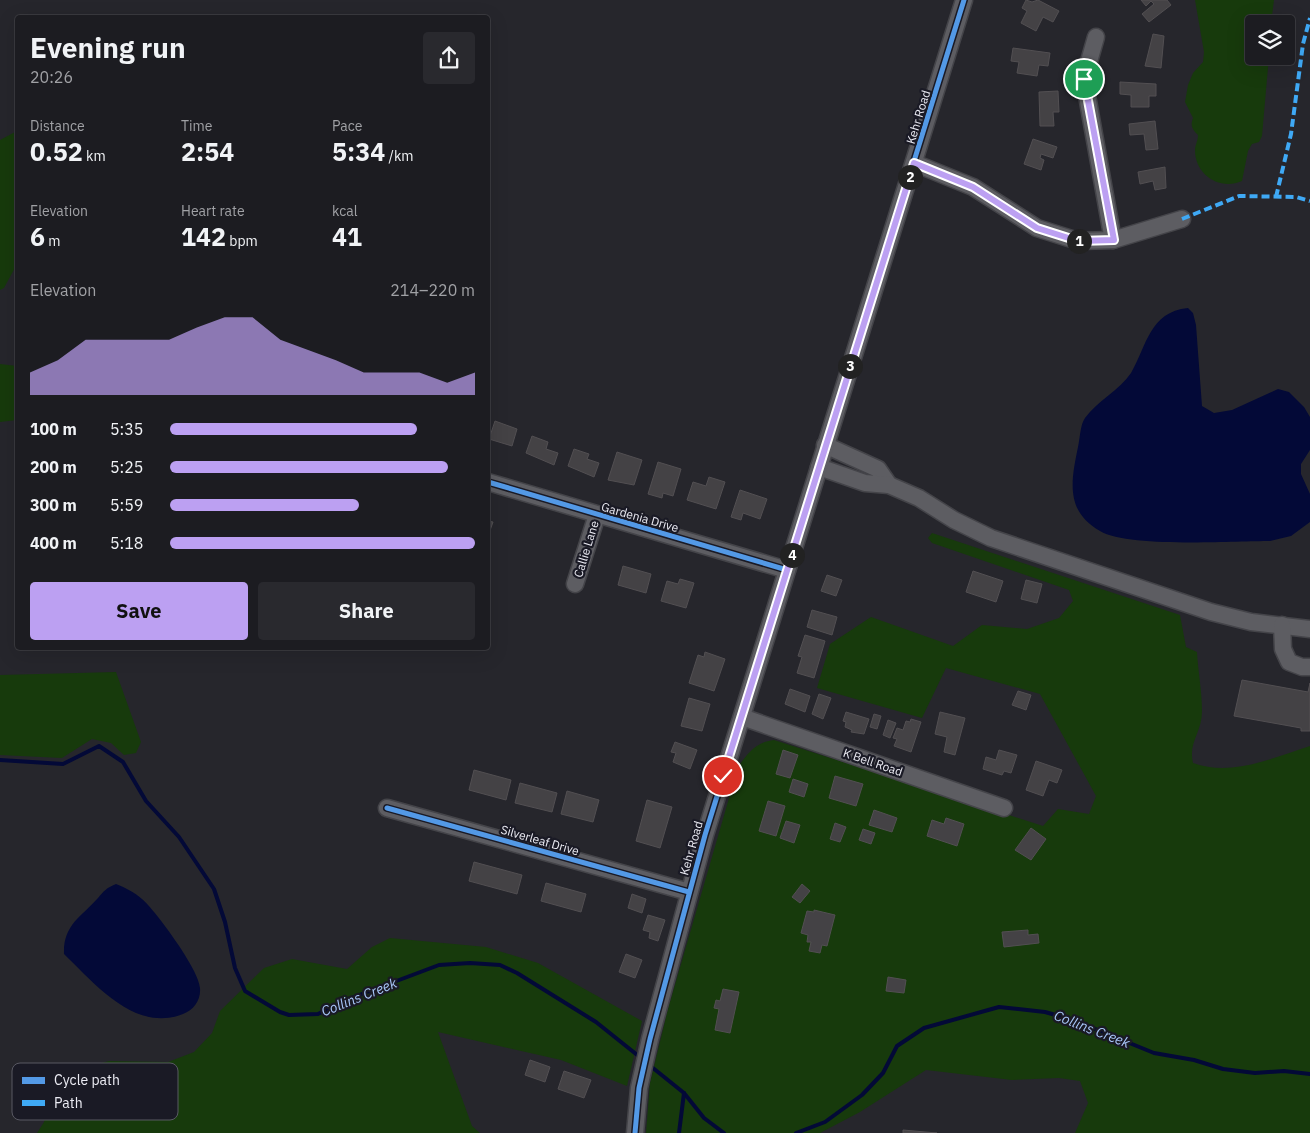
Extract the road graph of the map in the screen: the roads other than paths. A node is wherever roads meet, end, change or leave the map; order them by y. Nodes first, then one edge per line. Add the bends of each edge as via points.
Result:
1 (964, 0) edge
2 (1096, 37) dead end
3 (914, 163) junction
4 (1182, 219) dead end
5 (1114, 240) junction
6 (825, 446) junction
7 (818, 467) junction
8 (490, 483) edge
9 (890, 485) junction
10 (597, 515) junction
11 (787, 570) junction
12 (575, 584) dead end
13 (1282, 625) junction
14 (1310, 629) edge
15 (1310, 667) edge
16 (742, 717) junction
17 (387, 808) dead end
18 (1004, 808) dead end
19 (688, 892) junction
20 (635, 1133) edge

1 - 3 street, Kehr Road
2 - 5 street via 1084,79
3 - 5 street via 973,187 1037,228 1078,241
3 - 6 street, Kehr Road
4 - 5 street
6 - 7 street, Kehr Road
6 - 9 street via 878,469
7 - 9 street via 866,483
7 - 11 street, Kehr Road
8 - 10 street, Gardenia Drive
9 - 13 street via 991,538 1211,612 1251,622
10 - 11 street, Gardenia Drive
10 - 12 street, Callie Lane
11 - 16 street, Kehr Road
13 - 14 street
13 - 15 street via 1283,649 1289,662
16 - 18 street, K Bell Road
16 - 19 street, Kehr Road
17 - 19 street, Silverleaf Drive
19 - 20 street, Kehr Road via 639,1088

